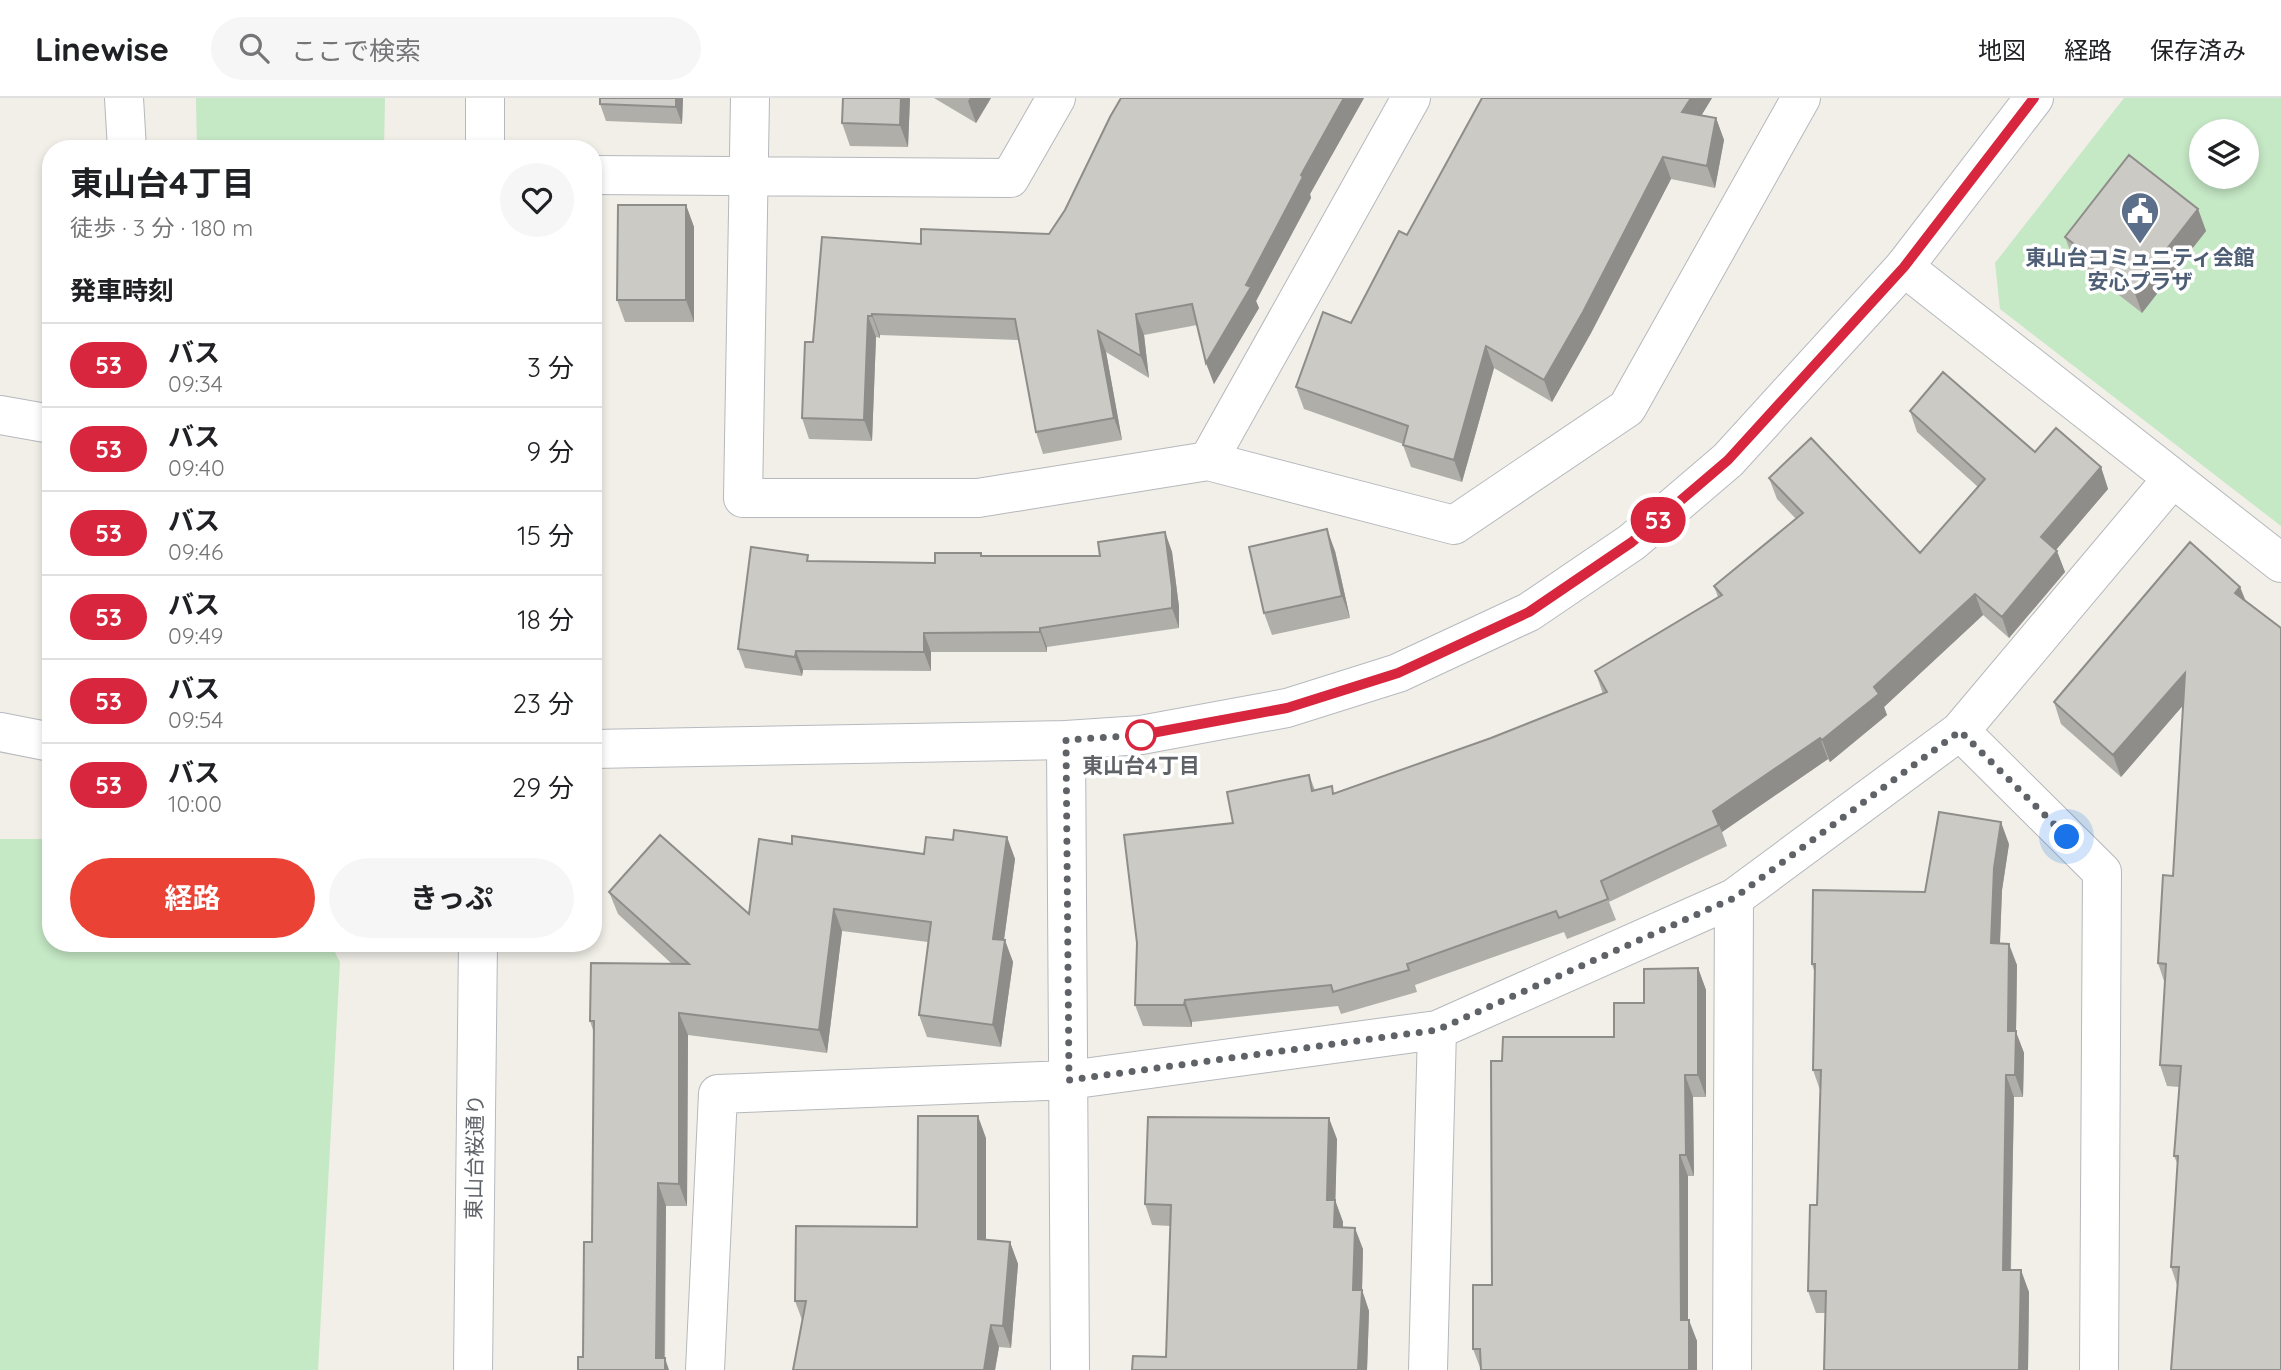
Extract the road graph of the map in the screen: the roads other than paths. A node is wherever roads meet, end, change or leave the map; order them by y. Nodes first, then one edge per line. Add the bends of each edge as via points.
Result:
1 (124, 98) edge
2 (485, 98) edge
3 (750, 98) edge
4 (1056, 98) edge
5 (1411, 98) edge
6 (1801, 98) edge
7 (2034, 98) edge
8 (126, 140) edge
9 (485, 140) edge
10 (602, 175) edge
11 (749, 177) junction
12 (1904, 267) junction
13 (0, 415) edge
14 (42, 422) edge
15 (1208, 461) junction
16 (2172, 479) junction
17 (2281, 563) edge
18 (1960, 731) junction
19 (0, 732) edge
20 (42, 740) edge
21 (1066, 740) junction
22 (602, 749) edge
23 (1734, 898) junction
24 (478, 952) edge
25 (1437, 1030) junction
26 (1069, 1080) junction
27 (473, 1370) edge
28 (705, 1370) edge
29 (1070, 1370) edge
30 (1428, 1370) edge
31 (1731, 1370) edge
32 (2099, 1370) edge

1 - 8 street
2 - 9 street
3 - 11 street
4 - 11 street via 1010,178
5 - 15 street
6 - 15 street via 1627,408 1454,526
7 - 12 street
10 - 11 street
11 - 15 street via 743,498 978,498
12 - 16 street
12 - 21 street via 1728,460 1632,542 1529,612 1398,673 1287,708 1141,735
13 - 14 street
16 - 17 street
16 - 18 street
18 - 23 street
18 - 32 street via 2102,872
19 - 20 street
21 - 22 street
21 - 26 street
23 - 25 street
23 - 31 street
24 - 27 street, 東山台桜通り
25 - 26 street
25 - 30 street
26 - 28 street via 718,1094
26 - 29 street

